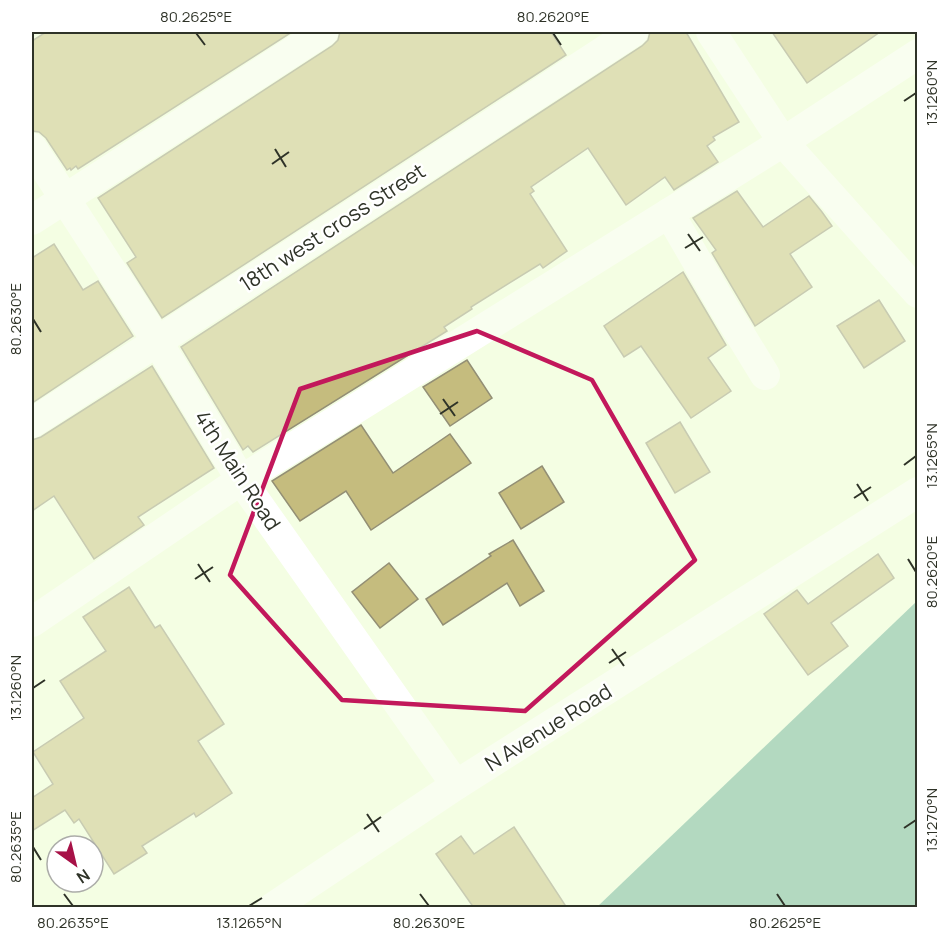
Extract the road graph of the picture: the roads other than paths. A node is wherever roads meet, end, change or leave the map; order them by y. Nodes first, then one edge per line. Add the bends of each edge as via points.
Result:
1 (322, 32) edge
2 (633, 32) edge
3 (711, 32) edge
4 (918, 54) edge
5 (783, 141) junction
6 (32, 148) edge
7 (64, 199) junction
8 (669, 213) junction
9 (32, 220) edge
10 (918, 293) edge
11 (157, 341) junction
12 (765, 375) dead end
13 (32, 423) edge
14 (241, 480) junction
15 (918, 492) edge
16 (32, 622) edge
17 (456, 785) junction
18 (272, 908) edge

1 - 7 street
2 - 11 street, 18th west cross Street
3 - 5 street
4 - 5 street
5 - 8 street
5 - 10 street
6 - 7 street, 4th Main Road
7 - 9 street
7 - 11 street, 4th Main Road
8 - 12 street
8 - 14 street
11 - 13 street, 18th west cross Street
11 - 14 street, 4th Main Road
14 - 16 street
14 - 17 street, 4th Main Road
15 - 17 street, N Avenue Road
17 - 18 street, N Avenue Road

